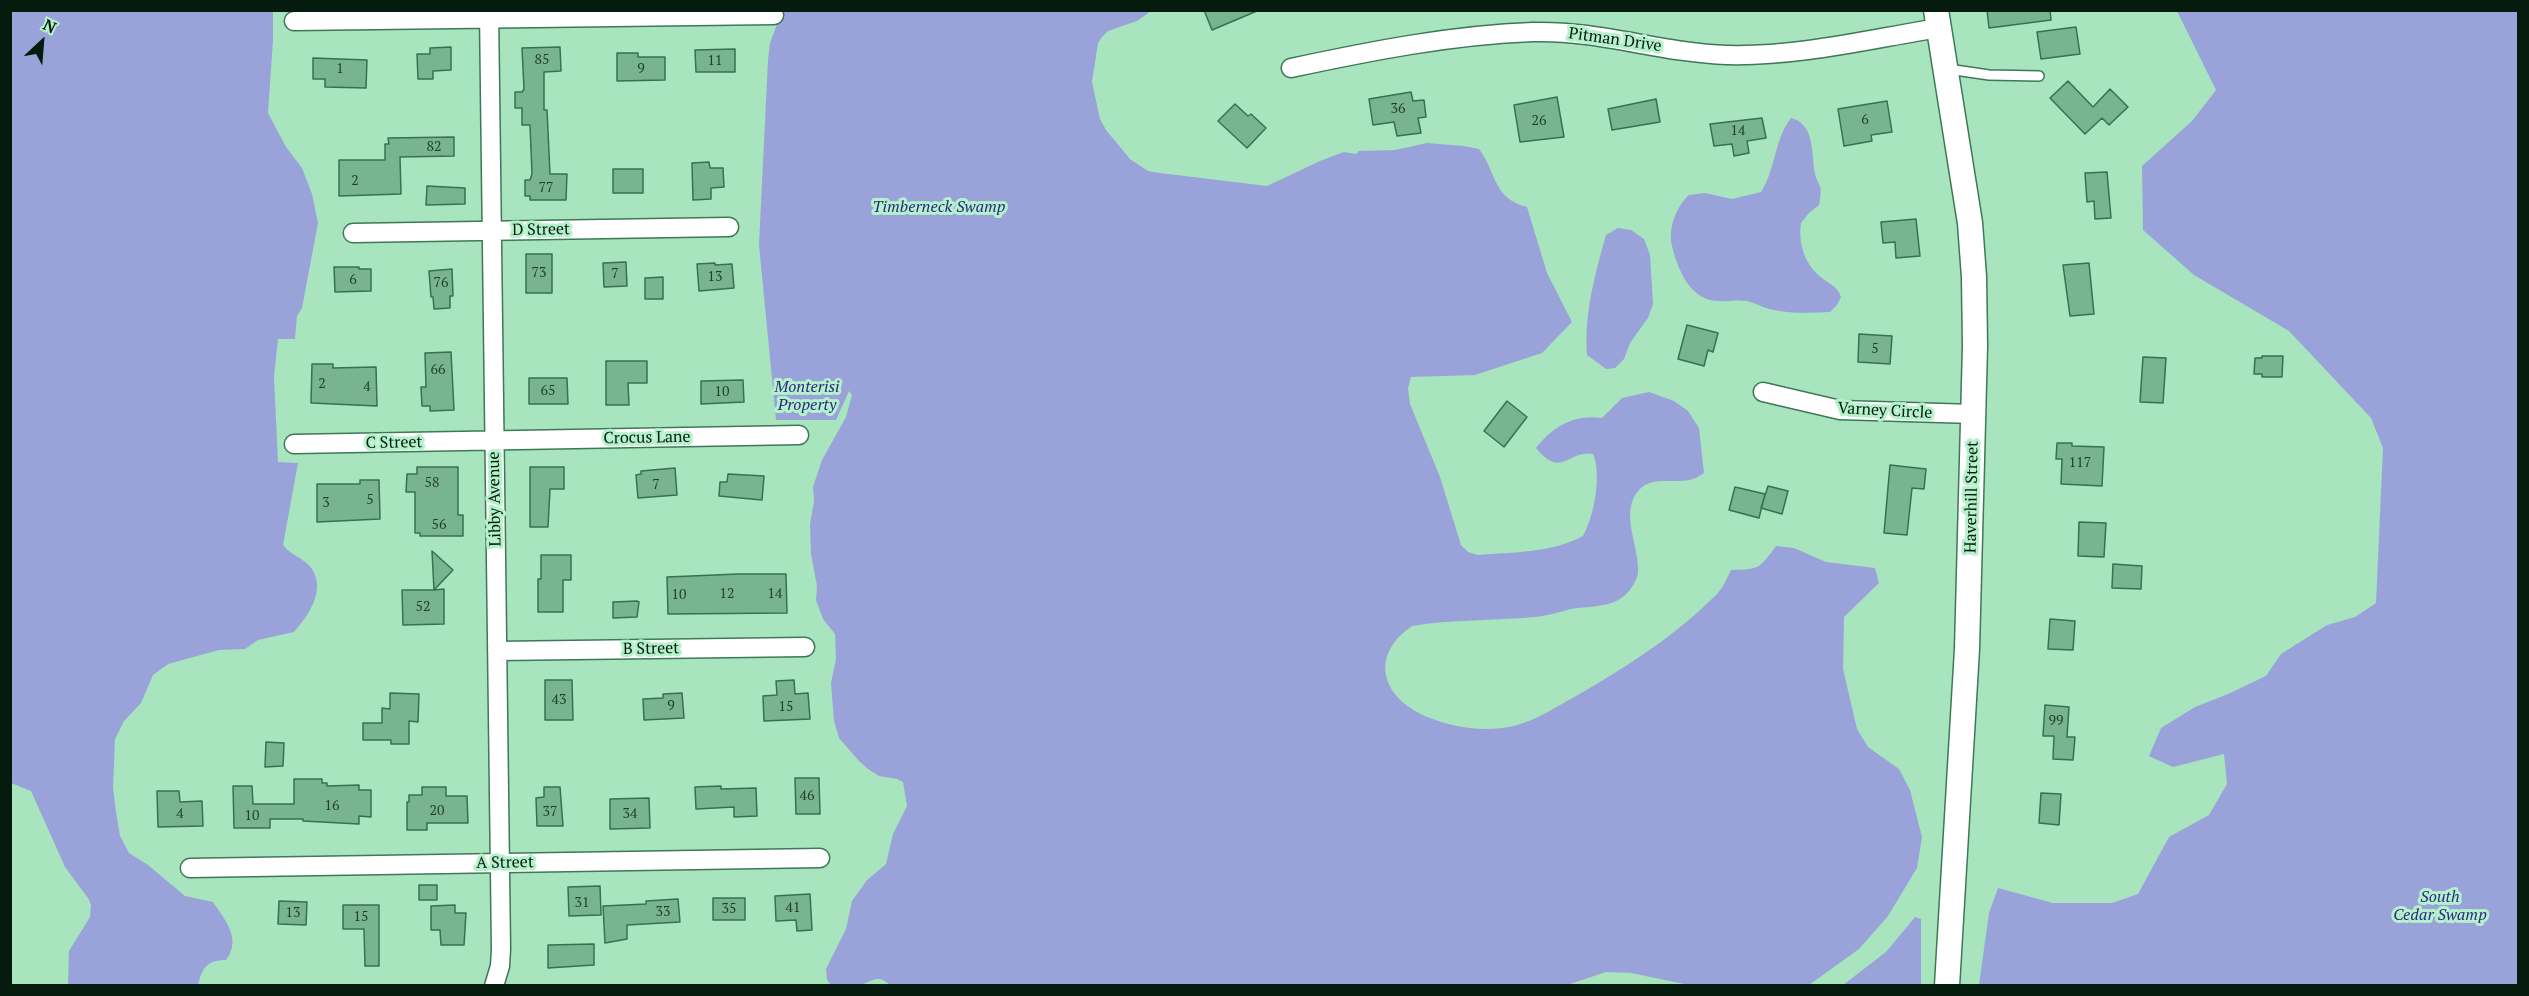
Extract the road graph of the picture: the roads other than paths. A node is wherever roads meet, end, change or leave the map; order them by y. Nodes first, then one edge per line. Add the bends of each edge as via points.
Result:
1 (489, 15) edge
2 (774, 15) dead end
3 (1937, 19) edge
4 (294, 21) dead end
5 (1291, 68) dead end
6 (1946, 69) junction
7 (2039, 76) dead end
8 (729, 227) dead end
9 (492, 231) junction
10 (353, 233) dead end
11 (1763, 392) dead end
12 (1974, 414) junction
13 (799, 435) dead end
14 (494, 441) junction
15 (294, 444) dead end
16 (805, 647) dead end
17 (497, 651) junction
18 (820, 858) dead end
19 (500, 863) junction
20 (190, 868) dead end
21 (494, 986) edge
22 (1947, 986) edge

1 - 2 street
1 - 4 street
1 - 9 street, Libby Avenue
3 - 5 street, Pitman Drive via 1790,51 1738,55 1567,33 1493,34 1376,50
3 - 6 street, Haverhill Street
6 - 7 lane
6 - 12 street, Haverhill Street via 1973,254
8 - 9 street, D Street
9 - 10 street, D Street
9 - 14 street, Libby Avenue
11 - 12 street, Varney Circle via 1840,410
12 - 22 street, Haverhill Street via 1967,649
13 - 14 street, Crocus Lane
14 - 15 street, C Street
14 - 17 street, Libby Avenue
16 - 17 street, B Street
17 - 19 street, Libby Avenue
18 - 19 street, A Street
19 - 20 street, A Street
19 - 21 street, Libby Avenue via 501,958

